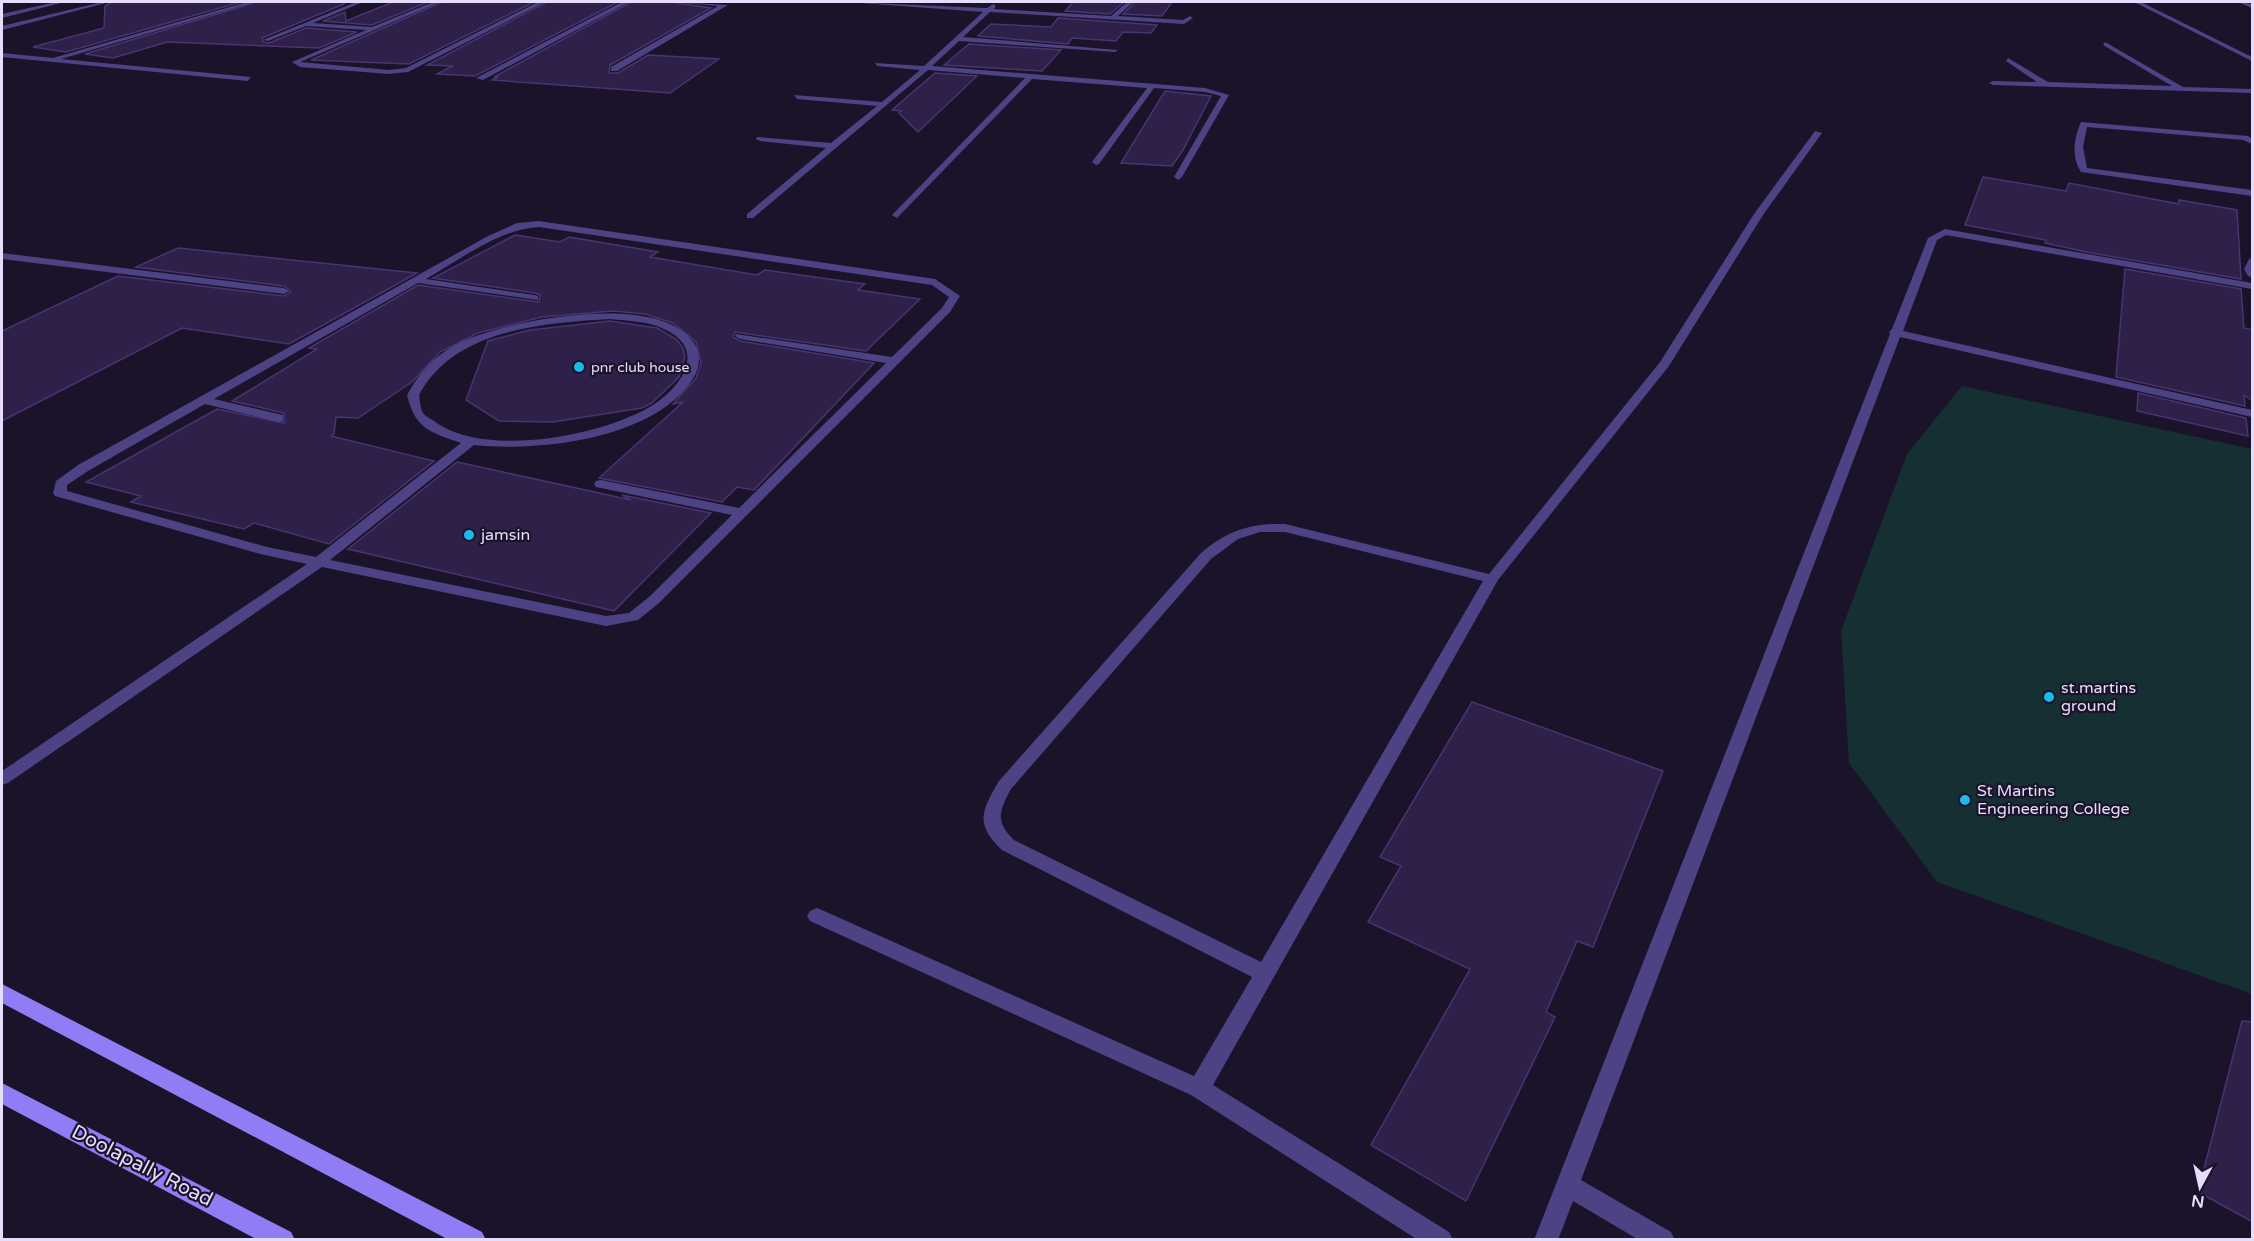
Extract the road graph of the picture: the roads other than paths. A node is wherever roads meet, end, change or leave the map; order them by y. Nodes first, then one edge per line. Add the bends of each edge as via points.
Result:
1 (62, 2) edge
2 (107, 2) edge
3 (252, 2) edge
4 (360, 2) edge
5 (437, 2) edge
6 (542, 2) edge
7 (626, 2) edge
8 (676, 2) edge
9 (733, 2) edge
10 (849, 2) edge
11 (933, 2) edge
12 (1049, 2) edge
13 (1130, 2) edge
14 (2137, 2) edge
15 (2241, 2) edge
16 (725, 5) junction
17 (2253, 6) edge
18 (992, 8) junction
19 (1041, 11) junction
20 (1115, 15) junction
21 (2, 16) edge
22 (304, 25) junction
23 (2, 28) edge
24 (372, 28) junction
25 (956, 39) junction
26 (266, 40) dead end
27 (2105, 44) dead end
28 (1115, 50) dead end
29 (2, 55) edge
30 (2253, 59) edge
31 (49, 60) junction
32 (2008, 60) dead end
33 (877, 64) dead end
34 (926, 68) junction
35 (614, 69) dead end
36 (1030, 77) junction
37 (480, 78) dead end
38 (248, 79) dead end
39 (1993, 83) dead end
40 (2046, 85) junction
41 (1152, 86) junction
42 (2181, 89) junction
43 (2253, 91) edge
44 (797, 97) dead end
45 (885, 104) junction
46 (1818, 134) dead end
47 (760, 140) dead end
48 (2253, 142) edge
49 (834, 146) junction
50 (1096, 162) dead end
51 (1178, 177) dead end
52 (2253, 194) edge
53 (750, 216) dead end
54 (897, 216) dead end
55 (2, 256) edge
56 (2253, 261) edge
57 (2253, 274) edge
58 (415, 280) junction
59 (2253, 286) edge
60 (284, 291) dead end
61 (534, 298) dead end
62 (1894, 332) junction
63 (740, 336) dead end
64 (895, 361) junction
65 (203, 400) junction
66 (2253, 414) edge
67 (279, 418) dead end
68 (470, 442) junction
69 (601, 484) dead end
70 (742, 513) junction
71 (318, 563) junction
72 (1492, 579) junction
73 (2, 779) edge
74 (817, 916) dead end
75 (1265, 974) junction
76 (2, 993) edge
77 (1199, 1088) junction
78 (2, 1094) edge
79 (1566, 1184) junction
80 (283, 1239) edge
81 (474, 1239) edge
82 (1441, 1239) edge
83 (1546, 1239) edge
84 (1663, 1239) edge

1 - 21 street
2 - 23 street
3 - 31 street
4 - 22 street
5 - 24 street
6 - 24 street via 408,70 389,72 295,62
7 - 37 street
8 - 16 street
9 - 16 street
10 - 18 street
11 - 18 street
12 - 19 street
13 - 20 street
14 - 30 street
15 - 17 street
16 - 35 street
18 - 19 street
18 - 25 street
19 - 20 street
20 - 20 street via 1190,18 1184,22
22 - 24 street
22 - 26 street
25 - 28 street
25 - 34 street
27 - 42 street
29 - 31 street
31 - 38 street
32 - 40 street
33 - 34 street
34 - 36 street
34 - 45 street
36 - 41 street
36 - 54 street
39 - 40 street
40 - 42 street
41 - 50 street
41 - 51 street via 1215,91 1226,97
42 - 43 street
44 - 45 street
45 - 49 street
46 - 72 street via 1760,214 1665,364
47 - 49 street
48 - 52 street via 2245,138 2084,124 2079,142 2084,170
49 - 53 street
55 - 60 street
56 - 57 street via 2248,269
58 - 61 street
58 - 64 street via 520,225 539,224 935,282 955,296
58 - 65 street
59 - 62 street via 1945,232 1933,238
62 - 66 street
62 - 79 street
63 - 64 street
64 - 70 street
65 - 67 street
65 - 71 street via 83,468 61,484 60,492
68 - 68 street via 436,431 417,415 413,395 426,374 451,354 486,337 569,317 610,316 646,321 675,331 692,346 695,366 683,387 656,408 615,426 516,445
68 - 71 street
69 - 70 street
70 - 71 street via 633,617 606,621
71 - 73 street
72 - 75 street
72 - 75 street via 1284,528 1257,526 1230,534 1206,556 1005,785 991,819 992,829 1008,845
74 - 77 street
75 - 77 street
76 - 81 main road
77 - 82 street
78 - 80 main road, Doolapally Road
79 - 83 street
79 - 84 street

